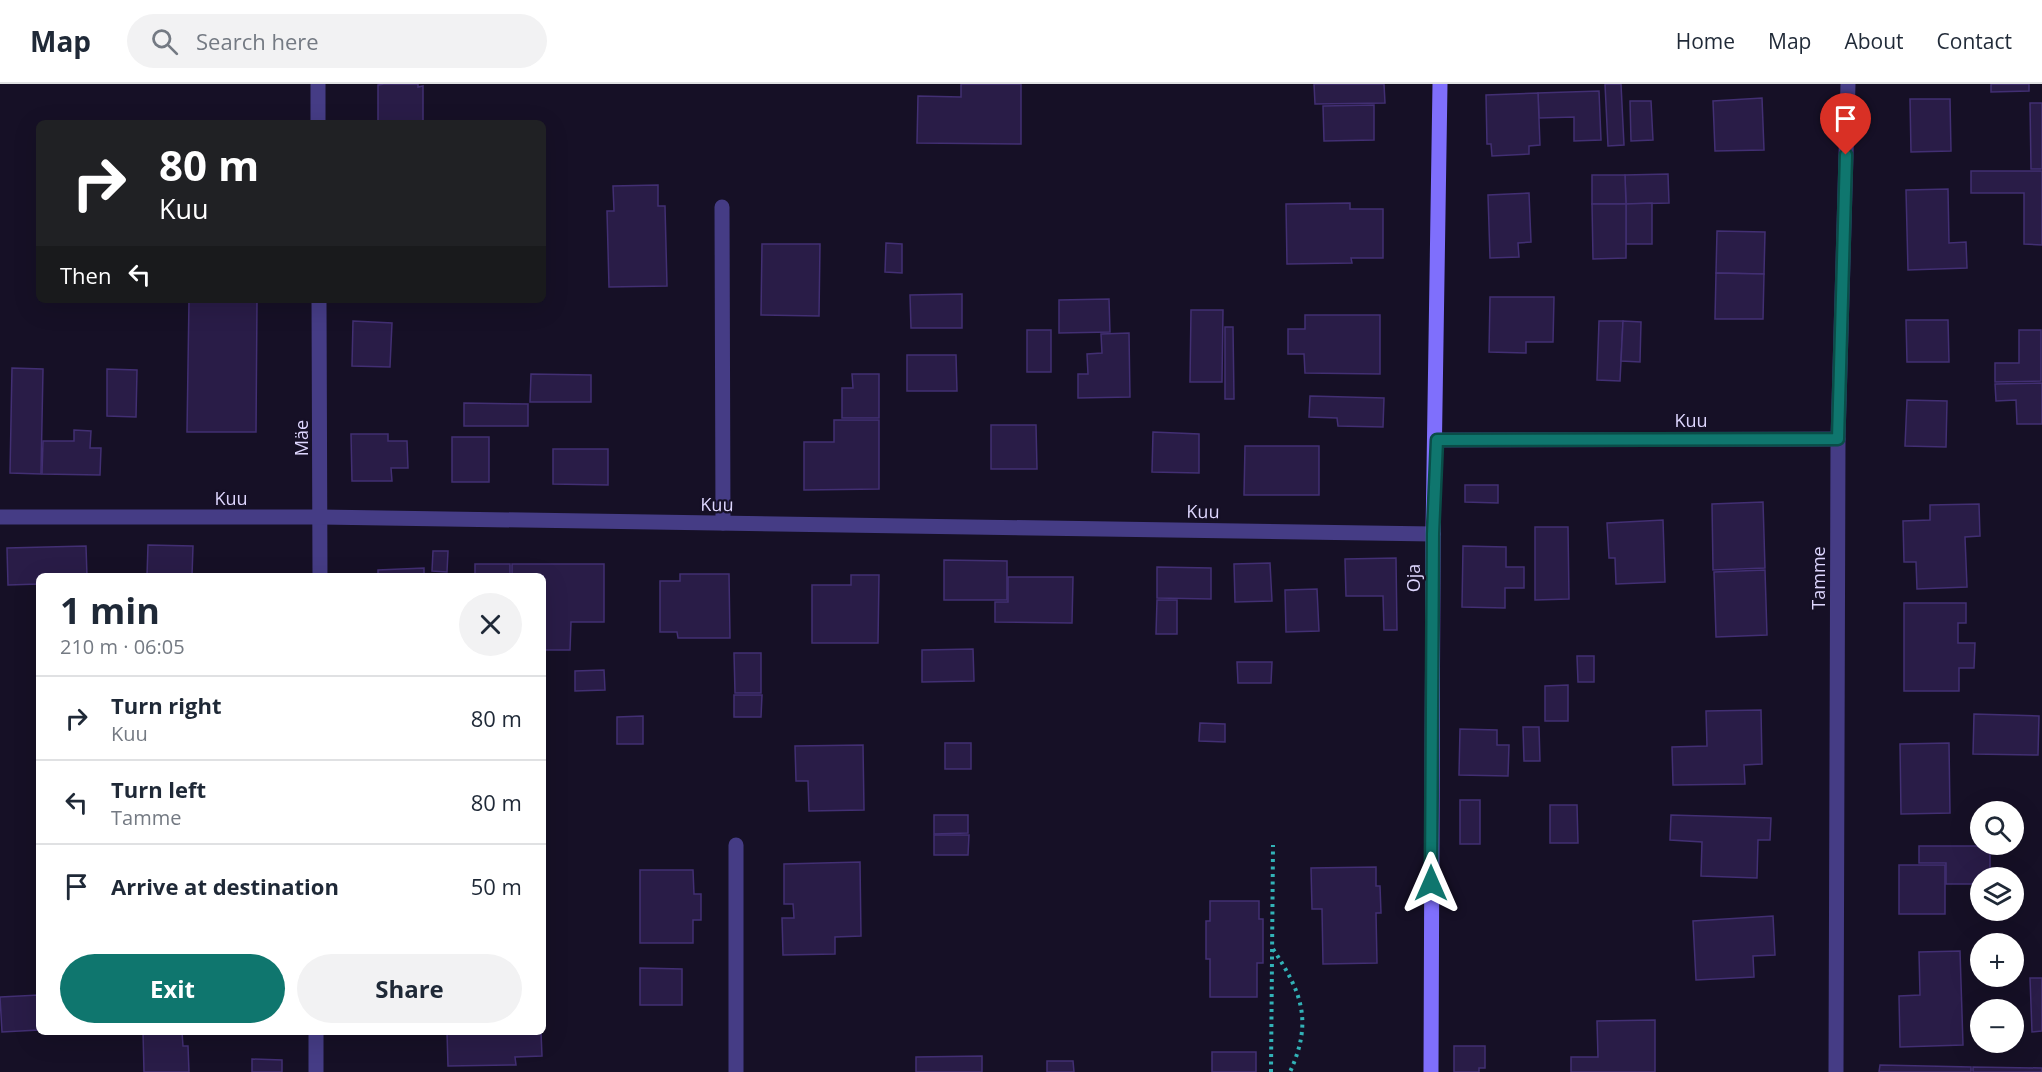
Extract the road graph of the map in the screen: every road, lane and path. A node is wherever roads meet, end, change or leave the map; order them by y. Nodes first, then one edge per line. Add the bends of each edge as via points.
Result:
1 (318, 84) edge
2 (1440, 84) edge
3 (1848, 84) edge
4 (318, 120) edge
5 (722, 207) dead end
6 (319, 303) edge
7 (1838, 439) junction
8 (1437, 440) junction
9 (321, 517) junction
10 (0, 518) edge
11 (723, 524) junction
12 (1433, 534) junction
13 (320, 573) edge
14 (736, 845) dead end
15 (1273, 845) dead end
16 (1272, 949) junction
17 (316, 1035) edge
18 (316, 1072) edge
19 (736, 1072) edge
20 (1271, 1072) edge
21 (1290, 1072) edge
22 (1431, 1072) edge
23 (1836, 1072) edge

1 - 4 street
2 - 8 street, Oja
3 - 7 street, Tamme
5 - 11 street
6 - 9 street, Mäe
7 - 8 street, Kuu
7 - 23 street, Tamme
8 - 12 street, Oja
9 - 10 street, Kuu
9 - 11 street, Kuu
9 - 13 street, Mäe
11 - 12 street, Kuu
12 - 22 street, Oja
14 - 19 street
15 - 16 path
16 - 20 path
16 - 21 path via 1298,991 1303,1021 1300,1050
17 - 18 street

